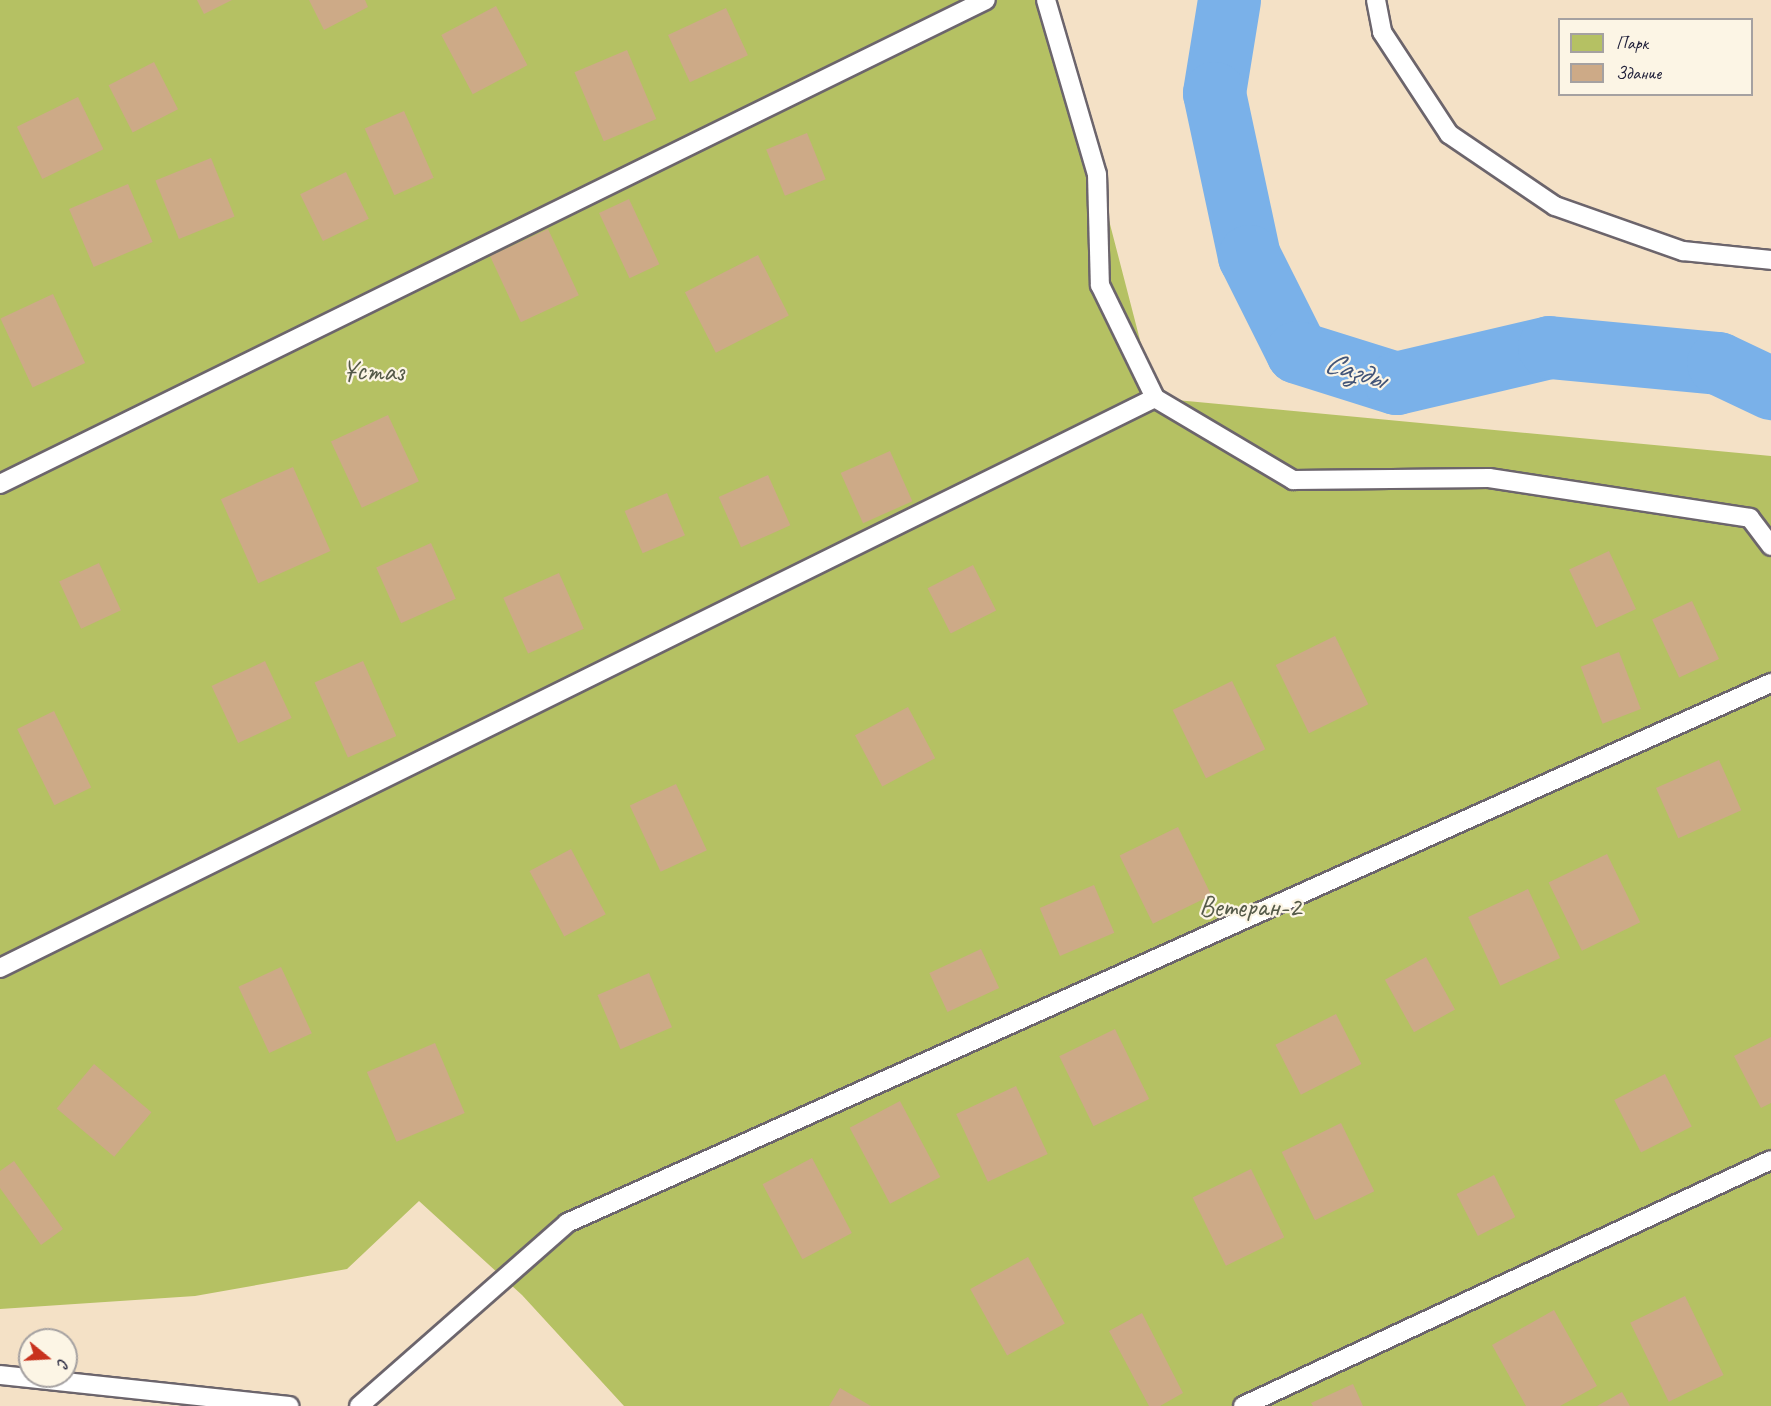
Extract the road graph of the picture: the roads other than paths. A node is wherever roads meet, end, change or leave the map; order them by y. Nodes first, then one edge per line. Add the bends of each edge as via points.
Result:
1 (986, 0) edge
2 (1046, 0) edge
3 (1376, 0) edge
4 (1771, 260) edge
5 (1155, 398) junction
6 (0, 484) edge
7 (1771, 546) edge
8 (1771, 684) edge
9 (0, 968) edge
10 (1771, 1160) edge
11 (0, 1375) edge
12 (289, 1406) edge
13 (359, 1406) edge
14 (1243, 1406) edge

1 - 6 lane
2 - 5 lane via 1097,174 1100,285
3 - 4 lane via 1382,32 1449,134 1555,206 1683,251
5 - 7 lane via 1293,480 1489,478 1750,518
5 - 9 lane
8 - 13 lane via 567,1223
10 - 14 lane
11 - 12 lane

